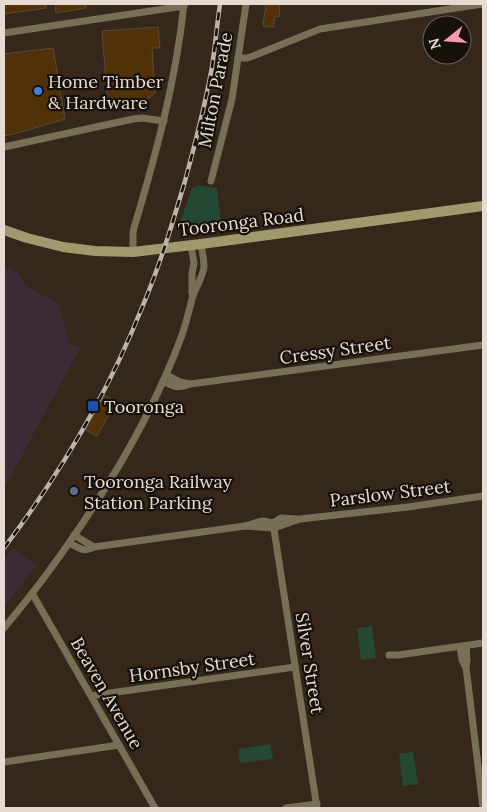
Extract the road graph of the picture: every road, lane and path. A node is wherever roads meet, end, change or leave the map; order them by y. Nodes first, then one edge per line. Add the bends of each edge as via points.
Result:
1 (246, 4) edge
2 (482, 4) edge
3 (184, 5) edge
4 (4, 33) edge
5 (238, 58) junction
6 (164, 121) junction
7 (4, 147) edge
8 (211, 181) dead end
9 (483, 206) edge
10 (4, 230) edge
11 (196, 244) junction
12 (133, 252) junction
13 (192, 298) junction
14 (483, 345) edge
15 (165, 378) junction
16 (483, 496) edge
17 (273, 525) junction
18 (74, 535) junction
19 (69, 543) junction
20 (94, 548) junction
21 (32, 592) junction
22 (4, 628) edge
23 (483, 643) edge
24 (463, 646) junction
25 (390, 655) dead end
26 (295, 668) junction
27 (92, 697) junction
28 (119, 745) junction
29 (4, 762) edge
30 (317, 806) edge
31 (483, 807) edge
32 (156, 808) edge
33 (286, 808) edge

1 - 5 street, Milton Parade
2 - 5 street via 320,29 253,56
3 - 4 street
3 - 6 street
5 - 8 street, Milton Parade via 232,99
6 - 7 street via 133,119
6 - 12 street via 133,234
9 - 11 main road, Tooronga Road
10 - 12 main road, Tooronga Road via 63,247
11 - 12 main road, Tooronga Road
11 - 13 street
11 - 13 street via 204,266
13 - 15 street via 183,333
14 - 15 street, Cressy Street via 177,388
15 - 18 street via 125,454
16 - 17 street, Parslow Street
17 - 20 street, Parslow Street
17 - 26 street, Silver Street
18 - 19 street
18 - 20 street
19 - 20 street, Parslow Street via 84,550
19 - 21 street
21 - 22 street
21 - 27 street, Beaven Avenue
23 - 24 street
24 - 25 street
24 - 31 street
26 - 27 street, Hornsby Street
26 - 30 street, Silver Street
27 - 28 street, Beaven Avenue
28 - 29 street
28 - 32 street, Beaven Avenue
30 - 33 street

